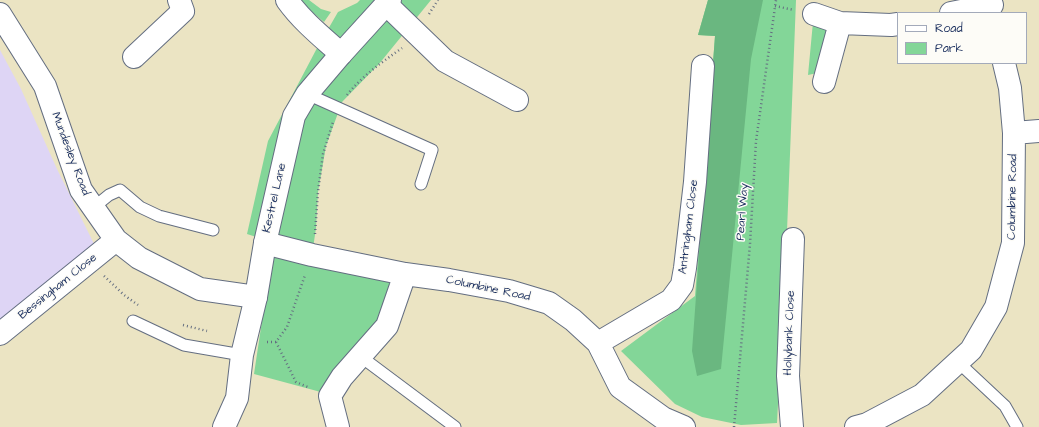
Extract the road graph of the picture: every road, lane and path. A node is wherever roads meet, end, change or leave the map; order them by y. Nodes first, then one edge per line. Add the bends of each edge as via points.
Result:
1 (179, 0) edge
2 (287, 0) edge
3 (776, 0) edge
4 (388, 2) edge
5 (992, 6) edge
6 (957, 12) edge
7 (0, 14) edge
8 (814, 14) dead end
9 (840, 23) junction
10 (897, 24) edge
11 (341, 54) junction
12 (134, 57) dead end
13 (1004, 64) edge
14 (703, 66) dead end
15 (824, 82) dead end
16 (307, 94) junction
17 (517, 100) dead end
18 (1039, 131) edge
19 (1014, 133) junction
20 (421, 184) dead end
21 (93, 208) junction
22 (213, 230) dead end
23 (793, 238) dead end
24 (116, 240) junction
25 (265, 243) junction
26 (405, 274) junction
27 (256, 297) junction
28 (133, 321) dead end
29 (0, 334) edge
30 (276, 342) dead end
31 (598, 343) junction
32 (242, 355) junction
33 (360, 356) junction
34 (958, 362) junction
35 (330, 396) junction
36 (662, 423) edge
37 (224, 427) edge
38 (338, 427) edge
39 (455, 427) edge
40 (684, 427) edge
41 (734, 427) edge
42 (792, 427) edge
43 (856, 427) edge
44 (1017, 427) edge

1 - 12 street via 183,11
2 - 11 street via 312,28
3 - 41 path, Pearl Way via 756,141
4 - 11 street, Kestrel Lane
4 - 17 street via 445,61
5 - 6 street
7 - 21 street, Mundesley Road via 45,86 81,190
8 - 9 street
9 - 10 street
9 - 15 street
11 - 16 street, Kestrel Lane
13 - 19 street, Columbine Road via 1010,88
14 - 31 street, Antringham Close via 695,182 682,285 671,300
16 - 20 lane via 432,150
16 - 25 street, Kestrel Lane via 294,116
18 - 19 street
19 - 34 street, Columbine Road via 1013,243 996,307 971,350
21 - 22 lane via 120,190 140,207 159,216
21 - 24 street, Mundesley Road
23 - 42 street, Hollybank Close via 788,376
24 - 27 street, Mundesley Road via 139,258 200,289
24 - 29 street, Bessingham Close
25 - 26 street, Columbine Road
25 - 27 street, Kestrel Lane
26 - 31 street, Columbine Road via 509,291 549,303 573,320
26 - 33 street via 387,326
27 - 32 street, Kestrel Lane
28 - 32 lane via 184,345
30 - 35 path via 296,382
31 - 36 street, Columbine Road via 620,387
32 - 37 street, Kestrel Lane via 237,398
33 - 35 street
33 - 39 lane
34 - 43 street, Columbine Road via 922,395 867,424
34 - 44 lane via 1004,406
35 - 38 street
36 - 40 street, Columbine Road

